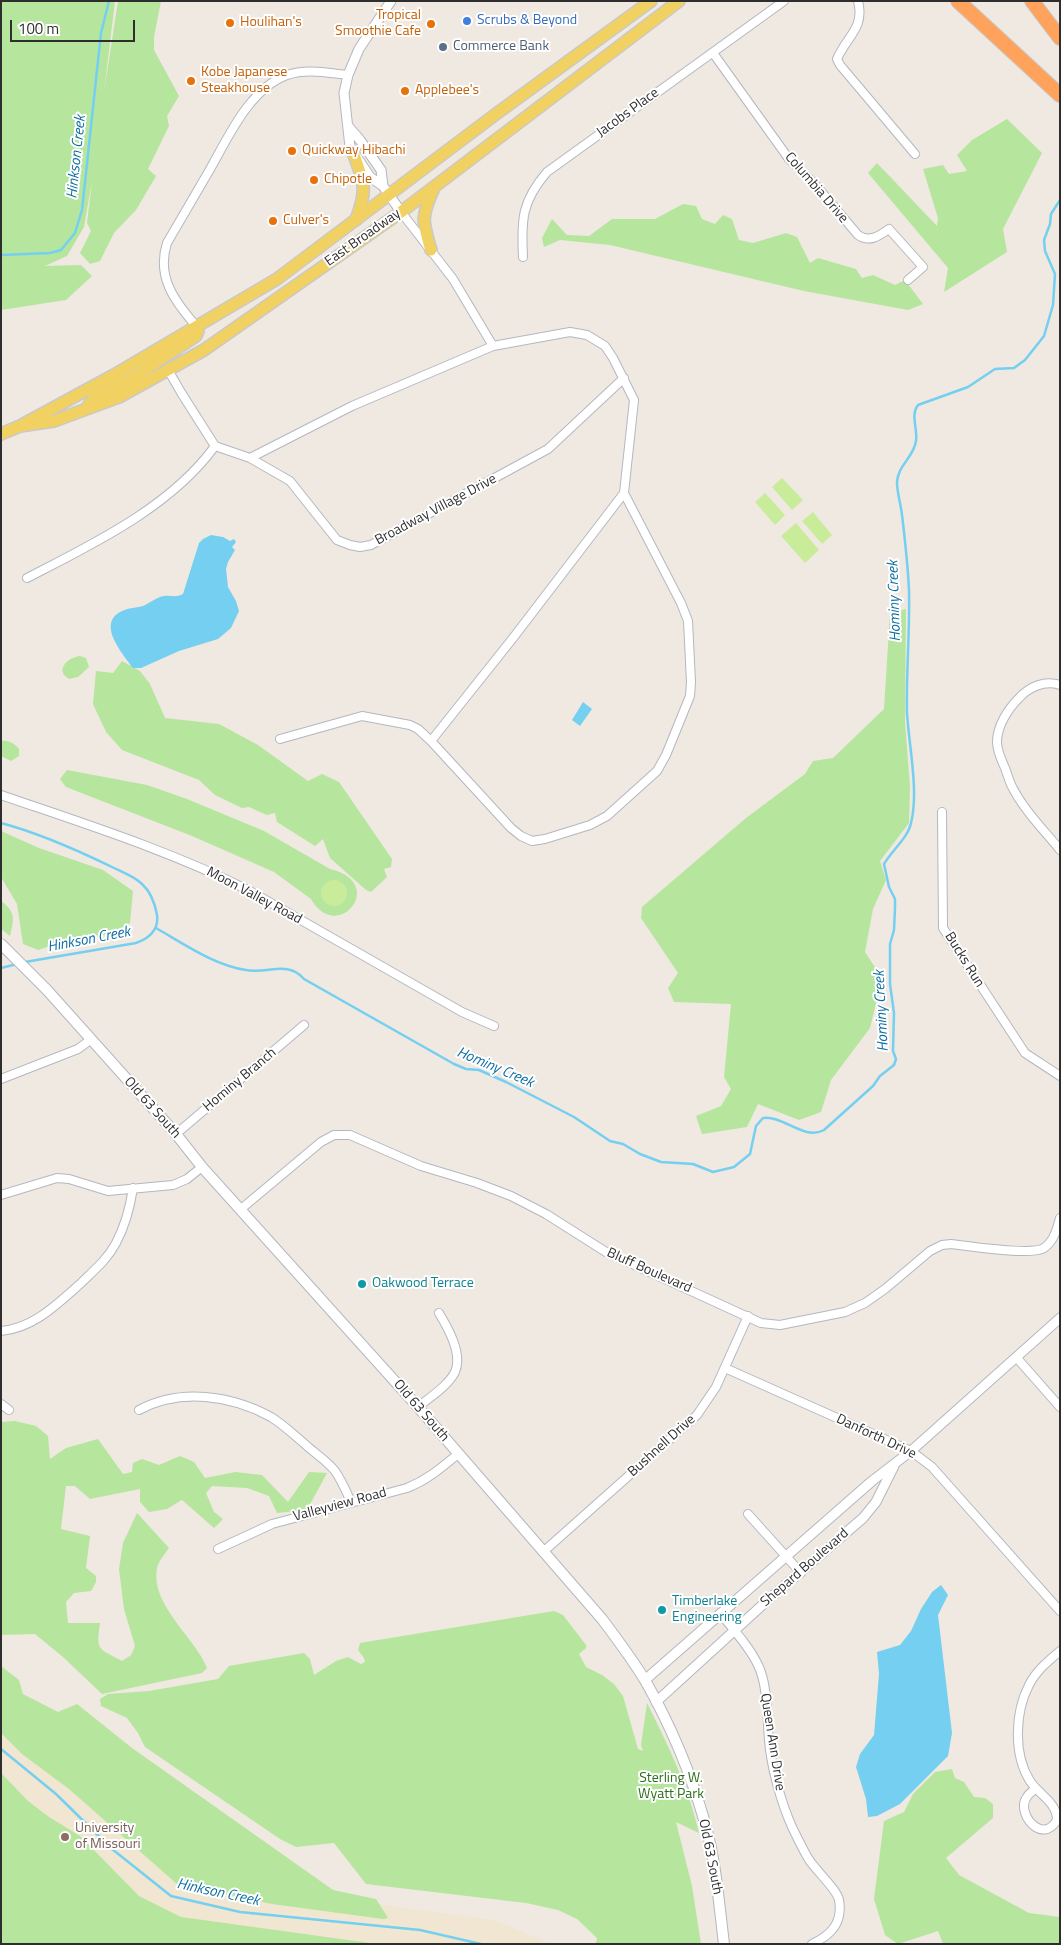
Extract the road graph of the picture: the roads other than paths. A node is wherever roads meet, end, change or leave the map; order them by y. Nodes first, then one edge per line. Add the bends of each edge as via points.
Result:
1 (391, 1) edge
2 (651, 1) edge
3 (679, 1) edge
4 (784, 1) edge
5 (858, 1) edge
6 (958, 1) edge
7 (1032, 1) edge
8 (644, 5) edge
9 (1060, 38) edge
10 (713, 53) junction
11 (348, 75) junction
12 (1055, 90) edge
13 (348, 126) junction
14 (354, 152) junction
15 (915, 154) dead end
16 (383, 186) junction
17 (434, 187) junction
18 (390, 196) junction
19 (401, 212) junction
20 (355, 221) junction
21 (431, 250) junction
22 (523, 256) dead end
23 (908, 280) dead end
24 (197, 327) junction
25 (493, 346) junction
26 (168, 370) junction
27 (624, 378) junction
28 (85, 410) junction
29 (20, 426) junction
30 (1, 434) edge
31 (215, 446) junction
32 (250, 458) junction
33 (624, 493) junction
34 (27, 578) dead end
35 (1057, 684) edge
36 (280, 739) dead end
37 (431, 741) junction
38 (1, 796) edge
39 (942, 812) dead end
40 (1060, 850) edge
41 (1, 944) edge
42 (304, 1026) dead end
43 (494, 1026) dead end
44 (90, 1040) junction
45 (1060, 1076) edge
46 (1, 1079) edge
47 (176, 1134) junction
48 (202, 1167) junction
49 (133, 1188) junction
50 (1, 1195) edge
51 (241, 1209) junction
52 (1060, 1218) edge
53 (438, 1313) dead end
54 (748, 1316) junction
55 (1060, 1318) edge
56 (1, 1331) edge
57 (1016, 1357) junction
58 (725, 1368) junction
59 (1, 1404) edge
60 (418, 1407) junction
61 (1060, 1407) edge
62 (9, 1410) dead end
63 (139, 1410) dead end
64 (911, 1451) junction
65 (458, 1454) junction
66 (896, 1464) junction
67 (351, 1502) junction
68 (748, 1514) dead end
69 (218, 1549) dead end
70 (543, 1552) junction
71 (786, 1556) junction
72 (801, 1573) junction
73 (1060, 1610) edge
74 (720, 1614) junction
75 (734, 1630) junction
76 (1060, 1651) edge
77 (645, 1680) junction
78 (656, 1702) junction
79 (1036, 1788) junction
80 (724, 1944) edge
81 (812, 1944) edge

1 - 11 street via 359,49
2 - 8 main road, East Broadway
3 - 17 main road, East Broadway
4 - 10 street, Jacobs Place
5 - 15 street via 859,25 837,59
6 - 12 highway
7 - 9 highway
8 - 18 main road, East Broadway
10 - 22 street, Jacobs Place via 547,172 534,186 523,215
10 - 23 street, Columbia Drive via 789,159 858,235 869,239 889,229 923,267
11 - 13 street via 344,93
11 - 24 street via 300,72 277,80 252,102 226,143 163,255 162,268 168,286
13 - 14 street via 350,147
13 - 16 street via 381,170
14 - 16 street via 370,177
14 - 20 main road via 365,194
16 - 18 street
17 - 19 main road, East Broadway
17 - 21 main road via 424,214
18 - 19 street
18 - 20 main road, East Broadway
19 - 21 street
19 - 26 main road, East Broadway via 204,350
20 - 24 main road, East Broadway via 277,279
21 - 25 street via 453,279
24 - 28 main road via 196,336 93,399
24 - 29 main road, East Broadway
25 - 27 street via 570,332 587,335 606,346
25 - 32 street via 352,406
26 - 28 main road, East Broadway via 119,397
26 - 31 street
27 - 32 street, Broadway Village Drive via 548,450 371,545 355,546 338,540 290,481
27 - 33 street via 634,400
28 - 29 main road, East Broadway via 54,422
29 - 30 main road, East Broadway
31 - 32 street, Broadway Village Drive
31 - 34 street via 200,466 139,516
33 - 37 street
33 - 37 street via 688,620 690,696 657,771 607,816 590,825 532,841 511,828
35 - 40 street via 1038,685 1025,691 1005,716 997,742 1014,792
36 - 37 street via 362,716 410,725
38 - 43 street, Moon Valley Road via 86,824 218,875 462,1012
39 - 45 street, Bucks Run via 943,928 1025,1053
41 - 44 main road, Old 63 South
42 - 47 street, Hominy Branch
44 - 46 street via 78,1049
44 - 47 main road, Old 63 South
47 - 48 main road, Old 63 South
48 - 49 street via 181,1183
48 - 51 main road, Old 63 South
49 - 50 street via 108,1191 57,1178
49 - 56 street via 123,1230 95,1270 50,1310 19,1327
51 - 54 street, Bluff Boulevard via 327,1138 350,1134 421,1166 511,1196 606,1252
51 - 60 main road, Old 63 South
52 - 54 street, Bluff Boulevard via 1053,1238 1036,1251 951,1244 935,1248 865,1303 845,1312 775,1325 761,1323
53 - 60 street via 454,1344 456,1368 449,1380
54 - 58 street, Bushnell Drive
55 - 57 street, Shepard Boulevard
57 - 61 street
57 - 64 street, Shepard Boulevard
58 - 64 street, Danforth Drive
58 - 70 street, Bushnell Drive via 707,1402 686,1426
59 - 62 street
60 - 65 main road, Old 63 South
63 - 67 street via 160,1401 196,1396 224,1400 255,1410 280,1424 331,1466
64 - 66 street, Shepard Boulevard
64 - 73 street, Danforth Drive via 932,1467
65 - 67 street, Valleyview Road via 420,1483
65 - 70 main road, Old 63 South
66 - 71 street, Shepard Boulevard
66 - 72 street, Shepard Boulevard via 876,1502 863,1518
67 - 69 street, Valleyview Road via 272,1524
68 - 71 street
70 - 77 main road, Old 63 South via 602,1619
71 - 72 street
71 - 74 street, Shepard Boulevard
72 - 75 street, Shepard Boulevard
74 - 75 street, Queen Ann Drive
74 - 77 street, Shepard Boulevard
75 - 78 street, Shepard Boulevard
75 - 81 street, Queen Ann Drive via 759,1666 780,1796 792,1827 808,1858 839,1898 840,1914 833,1929 825,1938
76 - 79 street via 1030,1684 1021,1706 1020,1754 1029,1779
77 - 78 main road, Old 63 South
78 - 80 main road, Old 63 South via 690,1777 705,1824
79 - 79 street via 1057,1814 1057,1820 1050,1829 1038,1828 1026,1814 1026,1797

